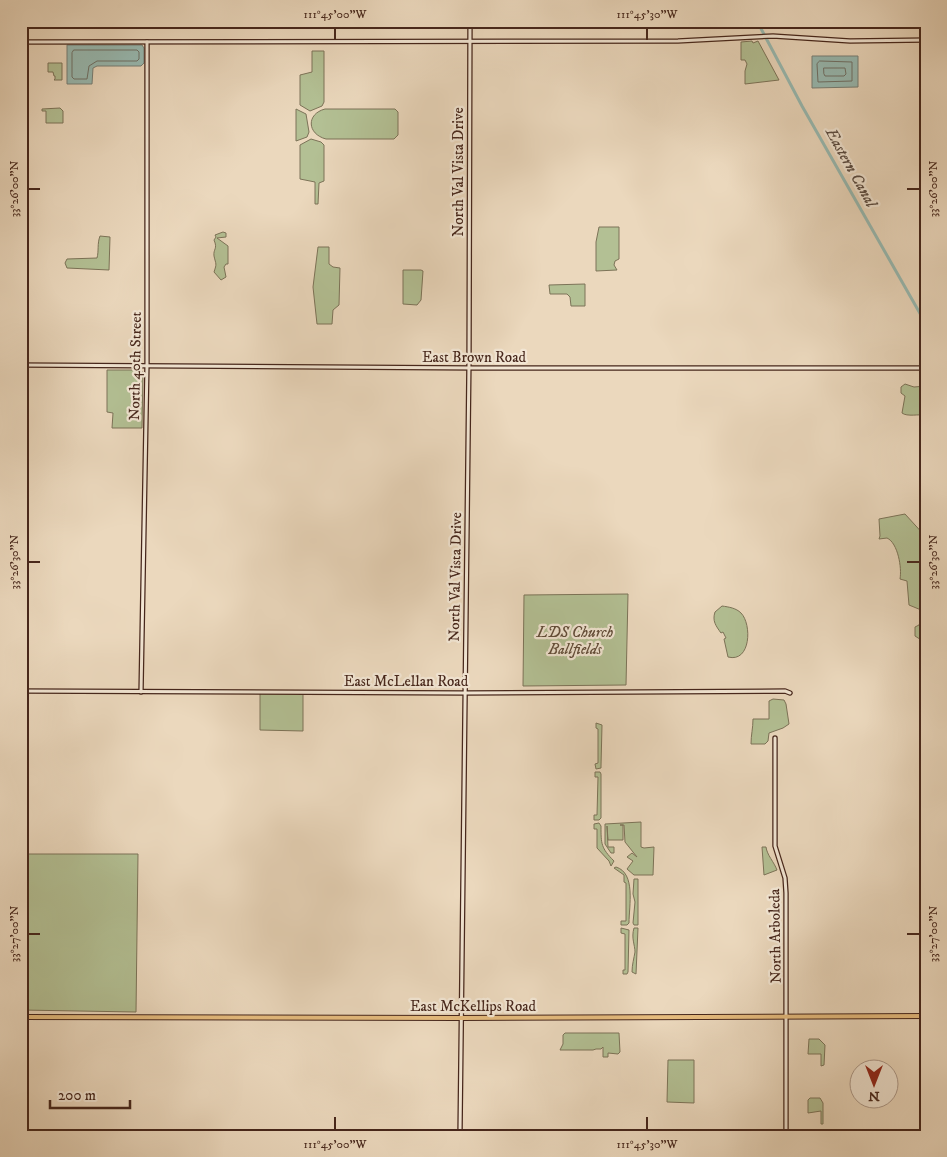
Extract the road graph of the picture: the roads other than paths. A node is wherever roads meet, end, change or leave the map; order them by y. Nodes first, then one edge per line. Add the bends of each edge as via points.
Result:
1 (470, 21) edge
2 (926, 40) edge
3 (21, 42) edge
4 (147, 42) junction
5 (470, 42) junction
6 (21, 365) edge
7 (147, 365) junction
8 (469, 368) junction
9 (926, 368) edge
10 (21, 691) edge
11 (141, 692) junction
12 (465, 693) junction
13 (790, 693) dead end
14 (775, 738) dead end
15 (21, 1016) edge
16 (786, 1016) junction
17 (926, 1016) edge
18 (461, 1018) junction
19 (460, 1135) edge
20 (786, 1136) edge

1 - 5 street, North Val Vista Drive
2 - 5 street via 768,36 678,41
3 - 4 street
4 - 5 street
4 - 7 street, North 40th Street
5 - 8 street, North Val Vista Drive
6 - 7 street, East Brown Road
7 - 8 street, East Brown Road
7 - 11 street, North 40th Street
8 - 9 street, East Brown Road
8 - 12 street, North Val Vista Drive
10 - 11 street, East McLellan Road
11 - 12 street, East McLellan Road
12 - 13 street, East McLellan Road
12 - 18 street, North Val Vista Drive
14 - 16 street, North Arboleda via 774,846 786,885
15 - 18 main road, East McKellips Road
16 - 17 main road, East McKellips Road
16 - 18 main road, East McKellips Road
16 - 20 street, North Arboleda
18 - 19 street, North Val Vista Drive

